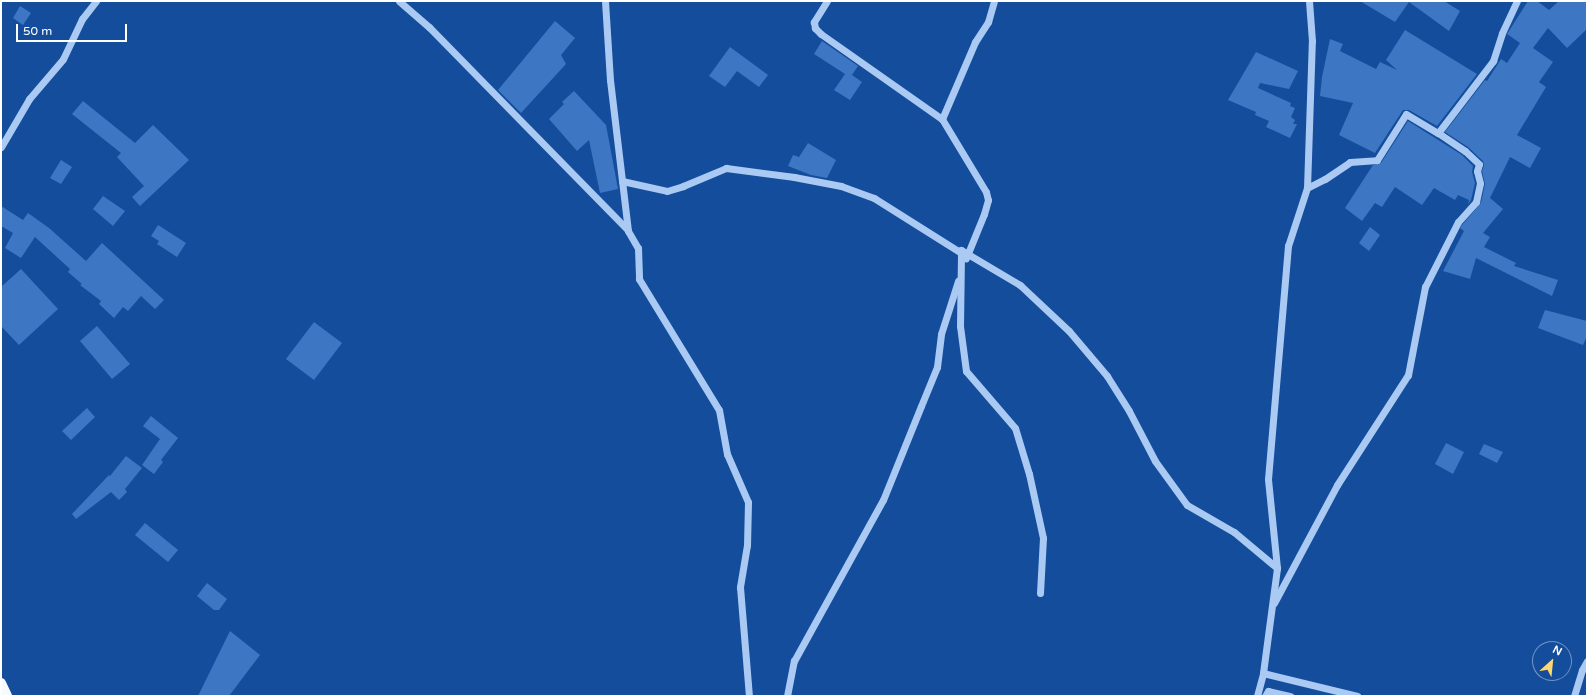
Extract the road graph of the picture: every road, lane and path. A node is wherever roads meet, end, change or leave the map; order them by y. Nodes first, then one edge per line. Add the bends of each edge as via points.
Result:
1 (96, 1) edge
2 (400, 1) edge
3 (605, 1) edge
4 (827, 1) edge
5 (994, 1) edge
6 (1309, 1) edge
7 (1517, 1) edge
8 (942, 119) junction
9 (1438, 134) junction
10 (1, 148) edge
11 (622, 181) junction
12 (1307, 188) junction
13 (628, 231) junction
14 (966, 256) junction
15 (1277, 568) junction
16 (1040, 592) dead end
17 (1272, 607) junction
18 (1587, 661) edge
19 (1263, 673) junction
20 (1, 683) edge
21 (7, 696) edge
22 (749, 696) edge
23 (787, 696) edge
24 (1257, 696) edge
25 (1265, 696) edge
26 (1290, 696) edge
27 (1357, 696) edge
28 (1574, 696) edge

1 - 10 street via 82,19 62,59 29,98
2 - 13 street via 429,27
3 - 11 street via 610,80
4 - 8 street via 814,22 818,31
5 - 8 street via 988,22 975,42
6 - 12 street via 1312,41
7 - 9 street via 1502,33 1493,62
8 - 14 street via 986,192 988,200
9 - 12 street via 1406,114 1377,160 1350,162 1325,180
9 - 17 street via 1479,164 1477,171 1480,183 1476,202 1458,222 1425,287 1408,375 1337,485
11 - 13 street
11 - 14 street via 667,191 726,168 842,186 874,198
12 - 15 street via 1288,246 1268,479
13 - 22 street via 638,248 639,279 719,410 728,454 748,502 747,545 740,587
14 - 23 street via 941,334 937,367 927,393 883,500 794,661
15 - 16 street via 1234,532 1187,505 1155,461 1107,376 1069,331 1020,285 961,250 960,326 966,370 1015,428 1030,474 1043,538
15 - 17 street
17 - 19 street
18 - 28 street
19 - 24 street
19 - 27 street
20 - 21 main road
25 - 26 street via 1268,691

